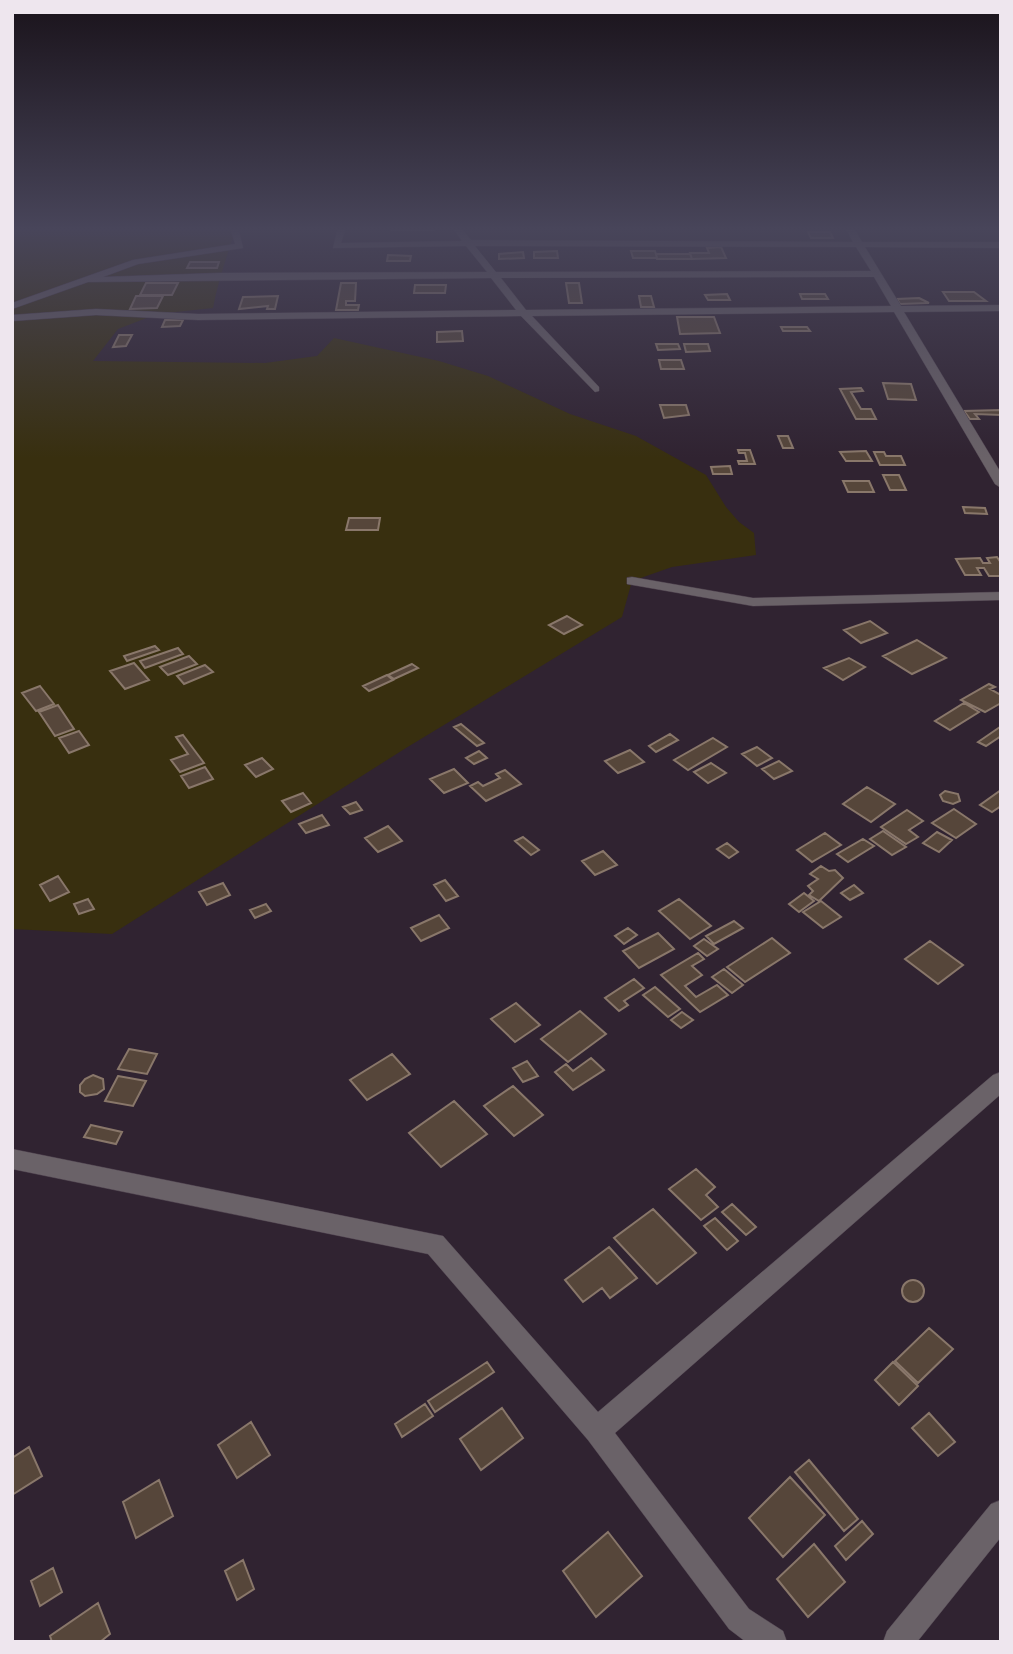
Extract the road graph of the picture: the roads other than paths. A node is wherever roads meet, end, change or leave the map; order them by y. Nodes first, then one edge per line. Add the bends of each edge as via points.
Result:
1 (517, 304) edge
2 (895, 304) edge
3 (897, 308) junction
4 (1001, 308) edge
5 (524, 314) junction
6 (12, 318) edge
7 (595, 389) dead end
8 (1001, 484) edge
9 (632, 581) dead end
10 (1001, 596) edge
11 (1001, 1081) edge
12 (12, 1159) edge
13 (597, 1431) junction
14 (1001, 1514) edge
15 (772, 1642) edge
16 (898, 1642) edge

1 - 5 street
2 - 3 street
3 - 4 street
3 - 5 street
3 - 8 street
5 - 6 street via 198,317 96,312
5 - 7 street
9 - 10 street via 753,602
11 - 13 street
12 - 13 street via 435,1244
13 - 15 street via 738,1619
14 - 16 street

